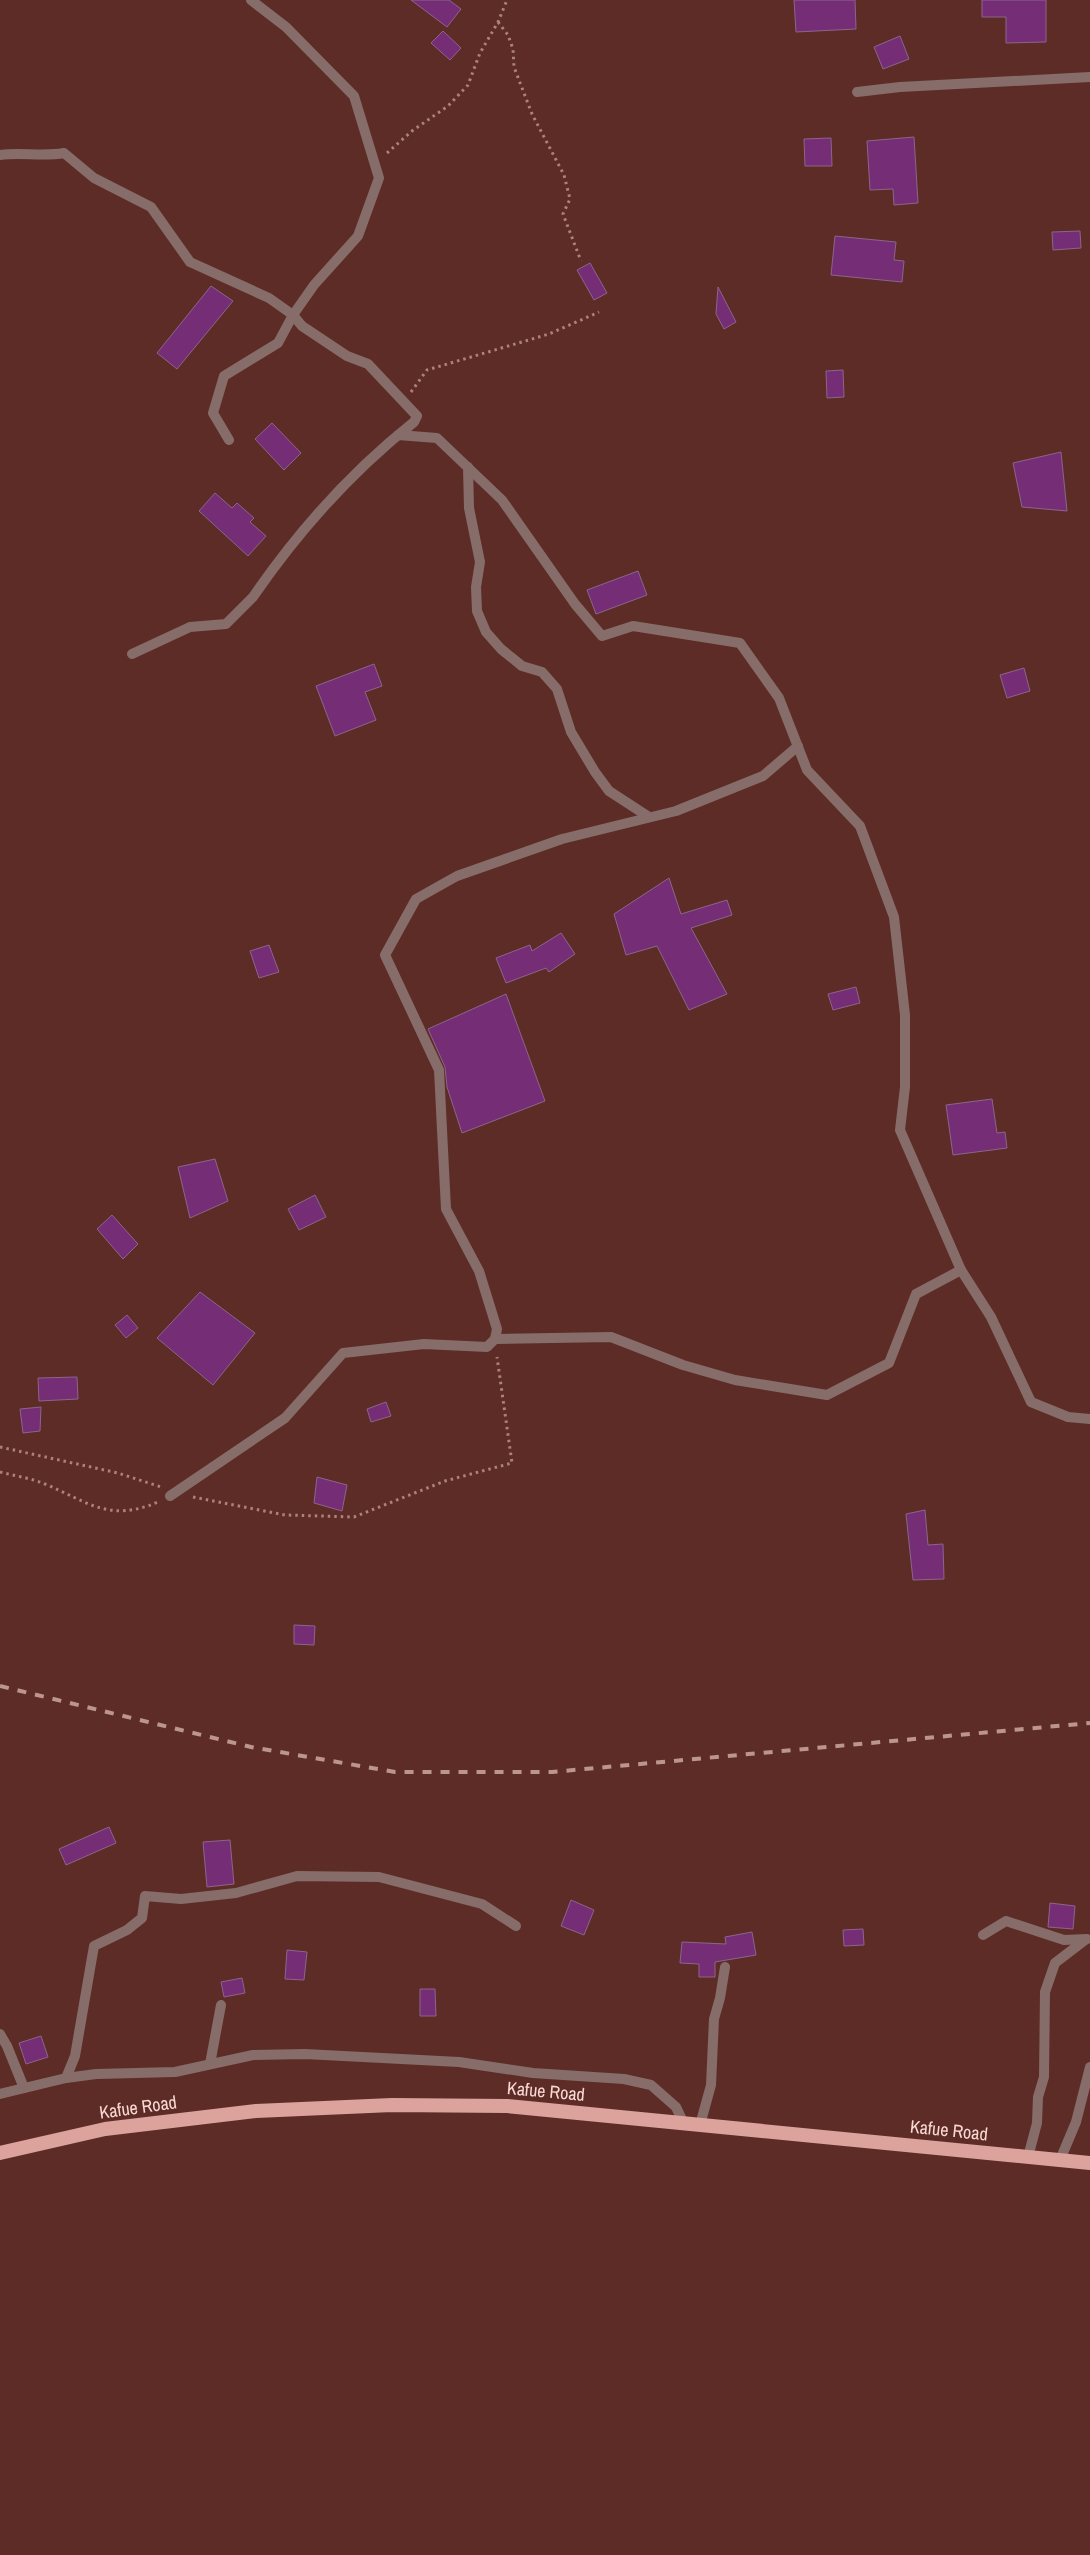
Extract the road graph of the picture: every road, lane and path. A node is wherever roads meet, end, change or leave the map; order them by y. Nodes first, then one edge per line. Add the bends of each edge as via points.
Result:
1 (251, 0) edge
2 (507, 0) edge
3 (498, 22) junction
4 (1090, 77) edge
5 (857, 92) dead end
6 (0, 155) edge
7 (375, 163) junction
8 (581, 261) dead end
9 (599, 312) dead end
10 (293, 316) junction
11 (404, 403) junction
12 (398, 435) junction
13 (229, 440) dead end
14 (468, 467) junction
15 (132, 654) dead end
16 (798, 746) junction
17 (649, 817) junction
18 (961, 1270) junction
19 (494, 1339) junction
20 (1090, 1420) edge
21 (0, 1446) edge
22 (0, 1472) edge
23 (162, 1488) dead end
24 (170, 1496) joint
25 (189, 1496) dead end
26 (516, 1926) dead end
27 (983, 1935) dead end
28 (1088, 1938) edge
29 (725, 1967) dead end
30 (221, 2005) dead end
31 (0, 2034) edge
32 (210, 2064) junction
33 (1090, 2067) edge
34 (66, 2078) junction
35 (24, 2088) junction
36 (0, 2094) edge
37 (684, 2124) junction
38 (700, 2125) junction
39 (0, 2153) edge
40 (1028, 2157) junction
41 (1060, 2160) junction
42 (1090, 2163) edge

1 - 7 street via 286,27 354,96
2 - 3 path
3 - 7 path via 468,84 448,106
3 - 8 path via 508,35 514,67 532,114 564,175 570,199 563,214
4 - 5 street
6 - 10 street via 64,154 94,178 151,207 190,262 269,298
7 - 10 street via 379,178 358,236 314,285
9 - 11 path via 549,334 427,370
10 - 11 street via 302,326 347,356 368,364
10 - 13 street via 278,343 224,376 213,413
11 - 12 street via 417,419
12 - 14 street via 437,438
12 - 15 street via 377,451 301,530 254,597 233,620 226,624 190,628
14 - 16 street via 502,500 575,604 602,636 632,626 740,643 779,698
14 - 17 street via 469,508 480,562 476,611 486,632 522,666 542,672 557,689 571,732 595,772 609,790
16 - 17 street via 763,776 676,811
16 - 18 street via 807,770 860,826 894,917 905,1016 905,1087 900,1130
17 - 19 street via 562,838 457,876 416,899 385,956 439,1070 446,1209 479,1271 497,1329
18 - 19 street via 916,1294 889,1363 827,1395 735,1380 683,1365 612,1337
18 - 20 street via 991,1317 1031,1402 1068,1417
19 - 24 street via 487,1347 424,1344 343,1353 285,1418
19 - 25 path via 512,1463 445,1481 354,1517 285,1515
21 - 23 path via 118,1473
22 - 24 path via 43,1484 88,1505 114,1512 155,1503
26 - 34 street via 482,1904 379,1876 298,1876 236,1893 181,1899 145,1896 142,1918 128,1930 94,1946 75,2056
27 - 28 street via 1006,1921 1064,1940
28 - 40 street via 1055,1963 1045,1992 1044,2077
29 - 38 street via 714,2019 711,2085
30 - 32 street
31 - 35 street
32 - 34 street via 175,2072
32 - 37 street via 253,2055 305,2054 459,2062 533,2073 624,2079 651,2086 676,2107
33 - 41 street via 1076,2122
34 - 35 street
35 - 36 street
37 - 38 highway, Kafue Road
37 - 39 highway, Kafue Road via 507,2106 392,2105 275,2110 105,2129
38 - 40 highway, Kafue Road
40 - 41 highway, Kafue Road
41 - 42 highway, Kafue Road

